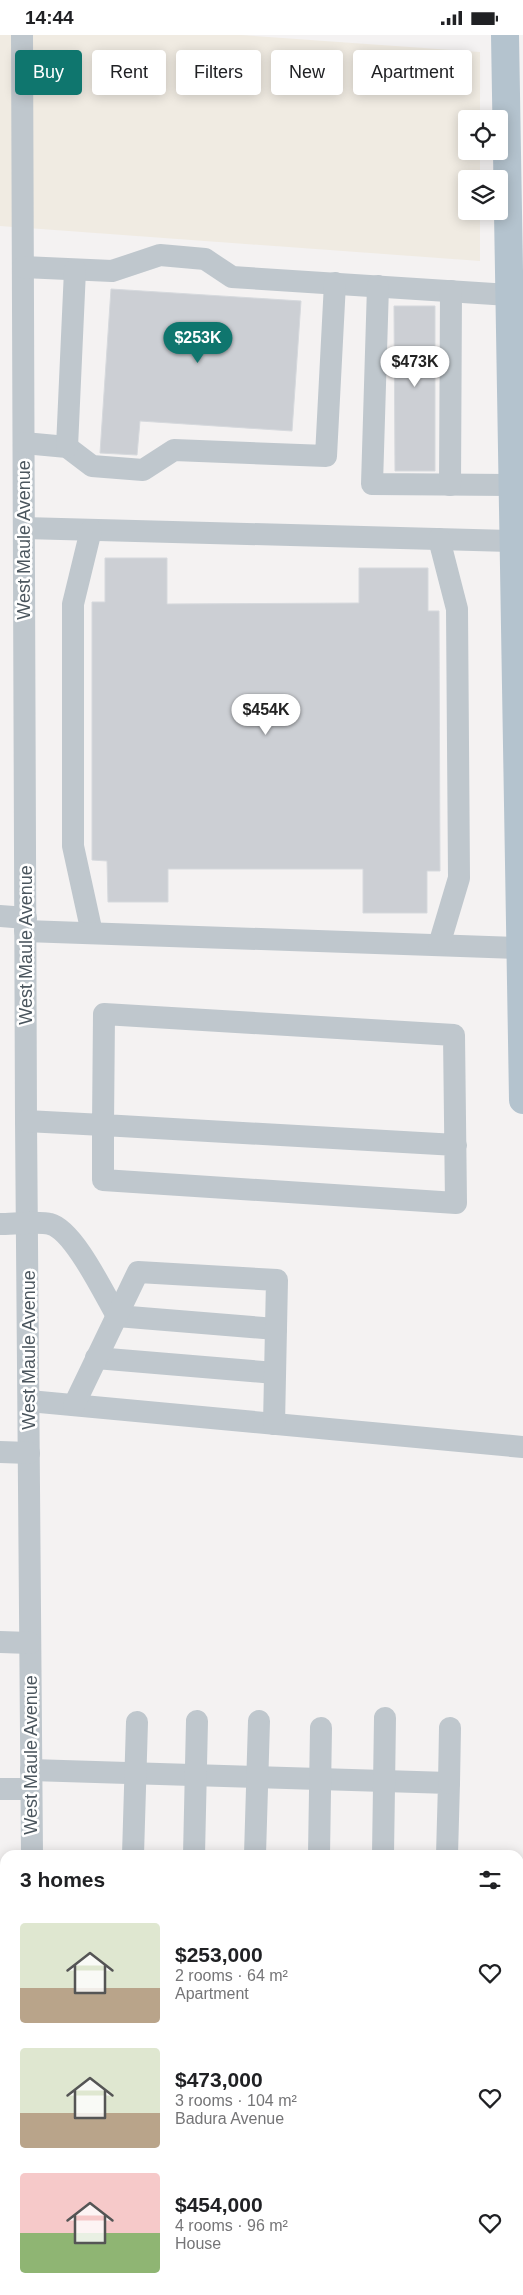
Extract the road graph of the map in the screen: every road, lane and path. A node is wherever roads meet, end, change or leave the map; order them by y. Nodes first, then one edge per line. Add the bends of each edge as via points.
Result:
1 (22, 35) edge
2 (505, 35) edge
3 (23, 267) junction
4 (75, 270) junction
5 (335, 283) junction
6 (378, 286) junction
7 (451, 291) junction
8 (509, 295) junction
9 (24, 443) junction
10 (67, 447) junction
11 (450, 485) junction
12 (512, 485) junction
13 (24, 528) junction
14 (92, 530) junction
15 (440, 539) junction
16 (513, 541) junction
17 (0, 916) edge
18 (26, 924) junction
19 (92, 933) junction
20 (440, 945) junction
21 (520, 948) junction
22 (523, 1101) edge
23 (26, 1121) junction
24 (103, 1125) junction
25 (456, 1145) junction
26 (0, 1224) edge
27 (28, 1224) junction
28 (117, 1316) junction
29 (276, 1329) junction
30 (96, 1358) junction
31 (275, 1373) junction
32 (29, 1401) junction
33 (74, 1405) junction
34 (274, 1423) junction
35 (523, 1447) edge
36 (0, 1451) edge
37 (29, 1453) junction
38 (0, 1642) edge
39 (30, 1643) junction
40 (386, 1718) dead end
41 (197, 1721) dead end
42 (258, 1721) dead end
43 (138, 1722) dead end
44 (321, 1728) dead end
45 (450, 1728) dead end
46 (136, 1773) junction
47 (197, 1775) junction
48 (258, 1777) junction
49 (31, 1779) junction
50 (321, 1779) junction
51 (384, 1781) junction
52 (449, 1783) junction
53 (0, 1789) edge
54 (32, 1850) edge
55 (133, 1850) edge
56 (194, 1850) edge
57 (255, 1850) edge
58 (319, 1850) edge
59 (383, 1850) edge
60 (447, 1850) edge

1 - 3 street, West Maule Avenue
2 - 8 main road
3 - 4 street
3 - 9 street, West Maule Avenue
4 - 5 street via 112,271 160,255 205,259 232,277
4 - 10 street
5 - 6 street
5 - 10 street via 326,456 174,450 143,470 92,466
6 - 7 street
6 - 11 street via 372,484
7 - 8 street
7 - 11 street
8 - 12 main road
9 - 10 street
9 - 13 street, West Maule Avenue
11 - 12 street
12 - 16 main road
13 - 14 street
13 - 18 street, West Maule Avenue
14 - 15 street
14 - 19 street via 73,604 73,846
15 - 16 street
15 - 20 street via 457,609 459,878
16 - 21 main road
17 - 18 street
18 - 19 street
18 - 23 street, West Maule Avenue
19 - 20 street
20 - 21 street
21 - 22 main road
23 - 24 street
23 - 27 street, West Maule Avenue
24 - 25 street
24 - 25 street via 103,1180 456,1203
24 - 25 street via 104,1014 454,1035
26 - 27 street
27 - 28 street via 50,1223 64,1233 82,1255
27 - 32 street, West Maule Avenue
28 - 29 street
28 - 29 street via 138,1272 277,1280
28 - 30 street
29 - 31 street
30 - 31 street
30 - 33 street
31 - 34 street
32 - 33 street
32 - 37 street, West Maule Avenue
33 - 34 street
34 - 35 street
36 - 37 street
37 - 39 street, West Maule Avenue
38 - 39 street
39 - 49 street, West Maule Avenue
40 - 51 street
41 - 47 street
42 - 48 street
43 - 46 street
44 - 50 street
45 - 52 street
46 - 47 street
46 - 49 street
46 - 55 street
47 - 48 street
47 - 56 street
48 - 50 street
48 - 57 street
49 - 53 street
49 - 54 street, West Maule Avenue
50 - 51 street
50 - 58 street
51 - 52 street
51 - 59 street
52 - 60 street

